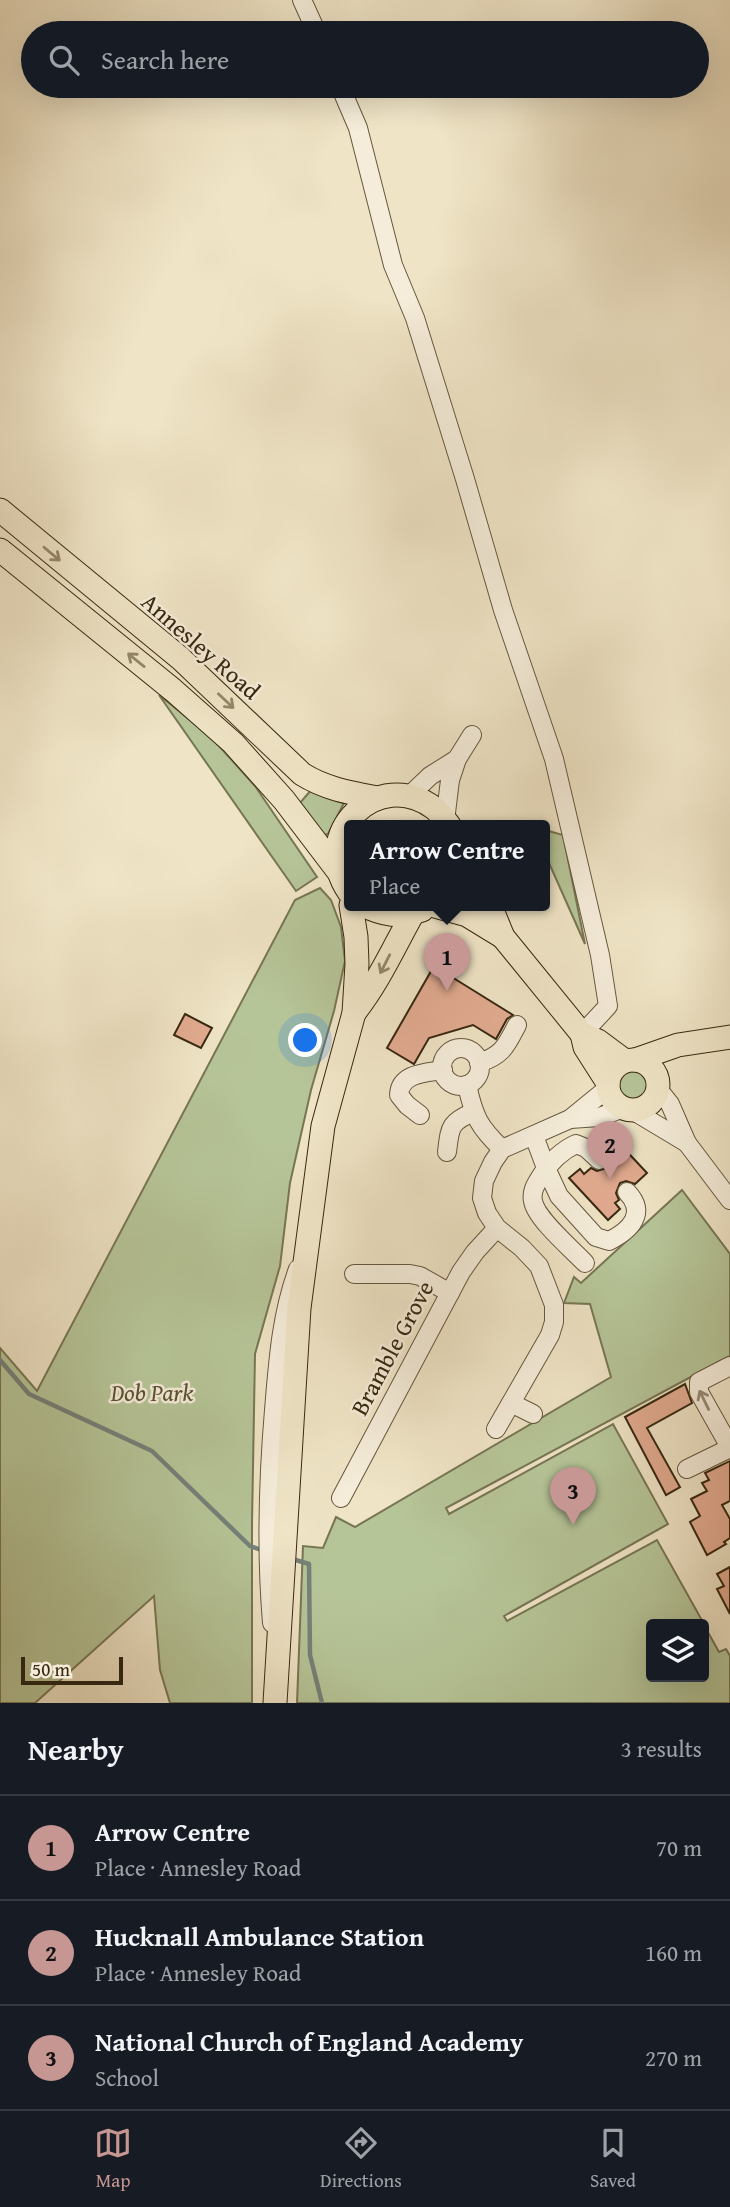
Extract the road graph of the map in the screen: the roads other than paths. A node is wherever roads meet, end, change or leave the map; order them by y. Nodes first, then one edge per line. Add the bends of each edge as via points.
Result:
1 (302, 0) edge
2 (312, 21) edge
3 (345, 98) edge
4 (0, 510) edge
5 (0, 550) edge
6 (472, 735) dead end
7 (457, 759) junction
8 (408, 797) junction
9 (378, 798) junction
10 (347, 820) edge
11 (445, 820) edge
12 (447, 820) edge
13 (344, 826) edge
14 (338, 871) junction
15 (344, 882) edge
16 (353, 911) edge
17 (375, 911) edge
18 (414, 911) edge
19 (423, 911) edge
20 (443, 911) edge
21 (492, 911) edge
22 (503, 937) junction
23 (355, 1013) junction
24 (517, 1025) dead end
25 (582, 1034) junction
26 (730, 1037) edge
27 (691, 1045) junction
28 (630, 1060) junction
29 (479, 1063) junction
30 (443, 1069) junction
31 (467, 1085) junction
32 (608, 1086) junction
33 (658, 1087) junction
34 (628, 1109) junction
35 (474, 1112) junction
36 (420, 1115) dead end
37 (570, 1119) junction
38 (534, 1136) junction
39 (687, 1143) junction
40 (502, 1149) junction
41 (447, 1152) dead end
42 (599, 1160) dead end
43 (546, 1168) junction
44 (627, 1192) dead end
45 (730, 1200) edge
46 (497, 1228) junction
47 (585, 1263) dead end
48 (355, 1274) dead end
49 (450, 1293) junction
50 (730, 1366) edge
51 (511, 1403) junction
52 (533, 1413) dead end
53 (496, 1429) dead end
54 (730, 1448) edge
55 (687, 1469) dead end
56 (341, 1498) dead end
57 (275, 1703) edge

1 - 2 street
3 - 25 street via 358,128 393,265 415,318 503,610 554,759 608,1006
4 -> 9 main road, Annesley Road via 180,658 302,774 318,784
14 -> 5 main road via 233,743
6 - 7 street
7 - 8 street
7 - 12 street via 450,780
8 - 9 main road, Annesley Road
8 - 11 main road via 436,809
9 - 10 main road
13 - 14 main road via 336,853
14 - 15 main road
16 - 23 main road
17 - 18 main road via 396,916
19 -> 23 main road via 389,955
20 - 22 main road via 467,915
21 - 22 main road
22 - 25 main road
23 - 57 main road via 323,1126 305,1250
24 - 29 street via 495,1058
25 - 28 main road
25 - 32 main road
26 - 27 main road
27 - 28 main road
27 - 33 main road
28 - 32 main road via 613,1069
28 - 33 main road via 652,1068
29 - 30 street via 474,1053 458,1049 444,1059
29 - 31 street via 479,1074
30 - 31 street via 451,1083
30 - 36 street via 403,1080 399,1095
31 - 35 street
32 - 34 main road via 615,1102
32 - 37 street
33 - 34 main road via 649,1104
33 - 39 street
34 - 37 street
34 - 39 street
35 - 40 street via 485,1134
35 - 41 street via 457,1119 449,1130
37 - 38 street
38 - 40 street
38 - 43 street
39 - 45 street
40 - 46 street via 482,1189 484,1206
42 - 43 street via 576,1144 562,1150
43 - 44 street via 559,1196 596,1237 609,1241 634,1220 635,1200
43 - 47 street via 533,1188 533,1202 538,1214
46 - 49 street, Bramble Grove via 475,1252
46 - 51 street via 533,1258 554,1305 550,1335
48 - 49 street via 410,1274
49 - 56 street, Bramble Grove
54 -> 50 street via 699,1392 699,1382
51 - 52 street
51 - 53 street
54 - 55 street

